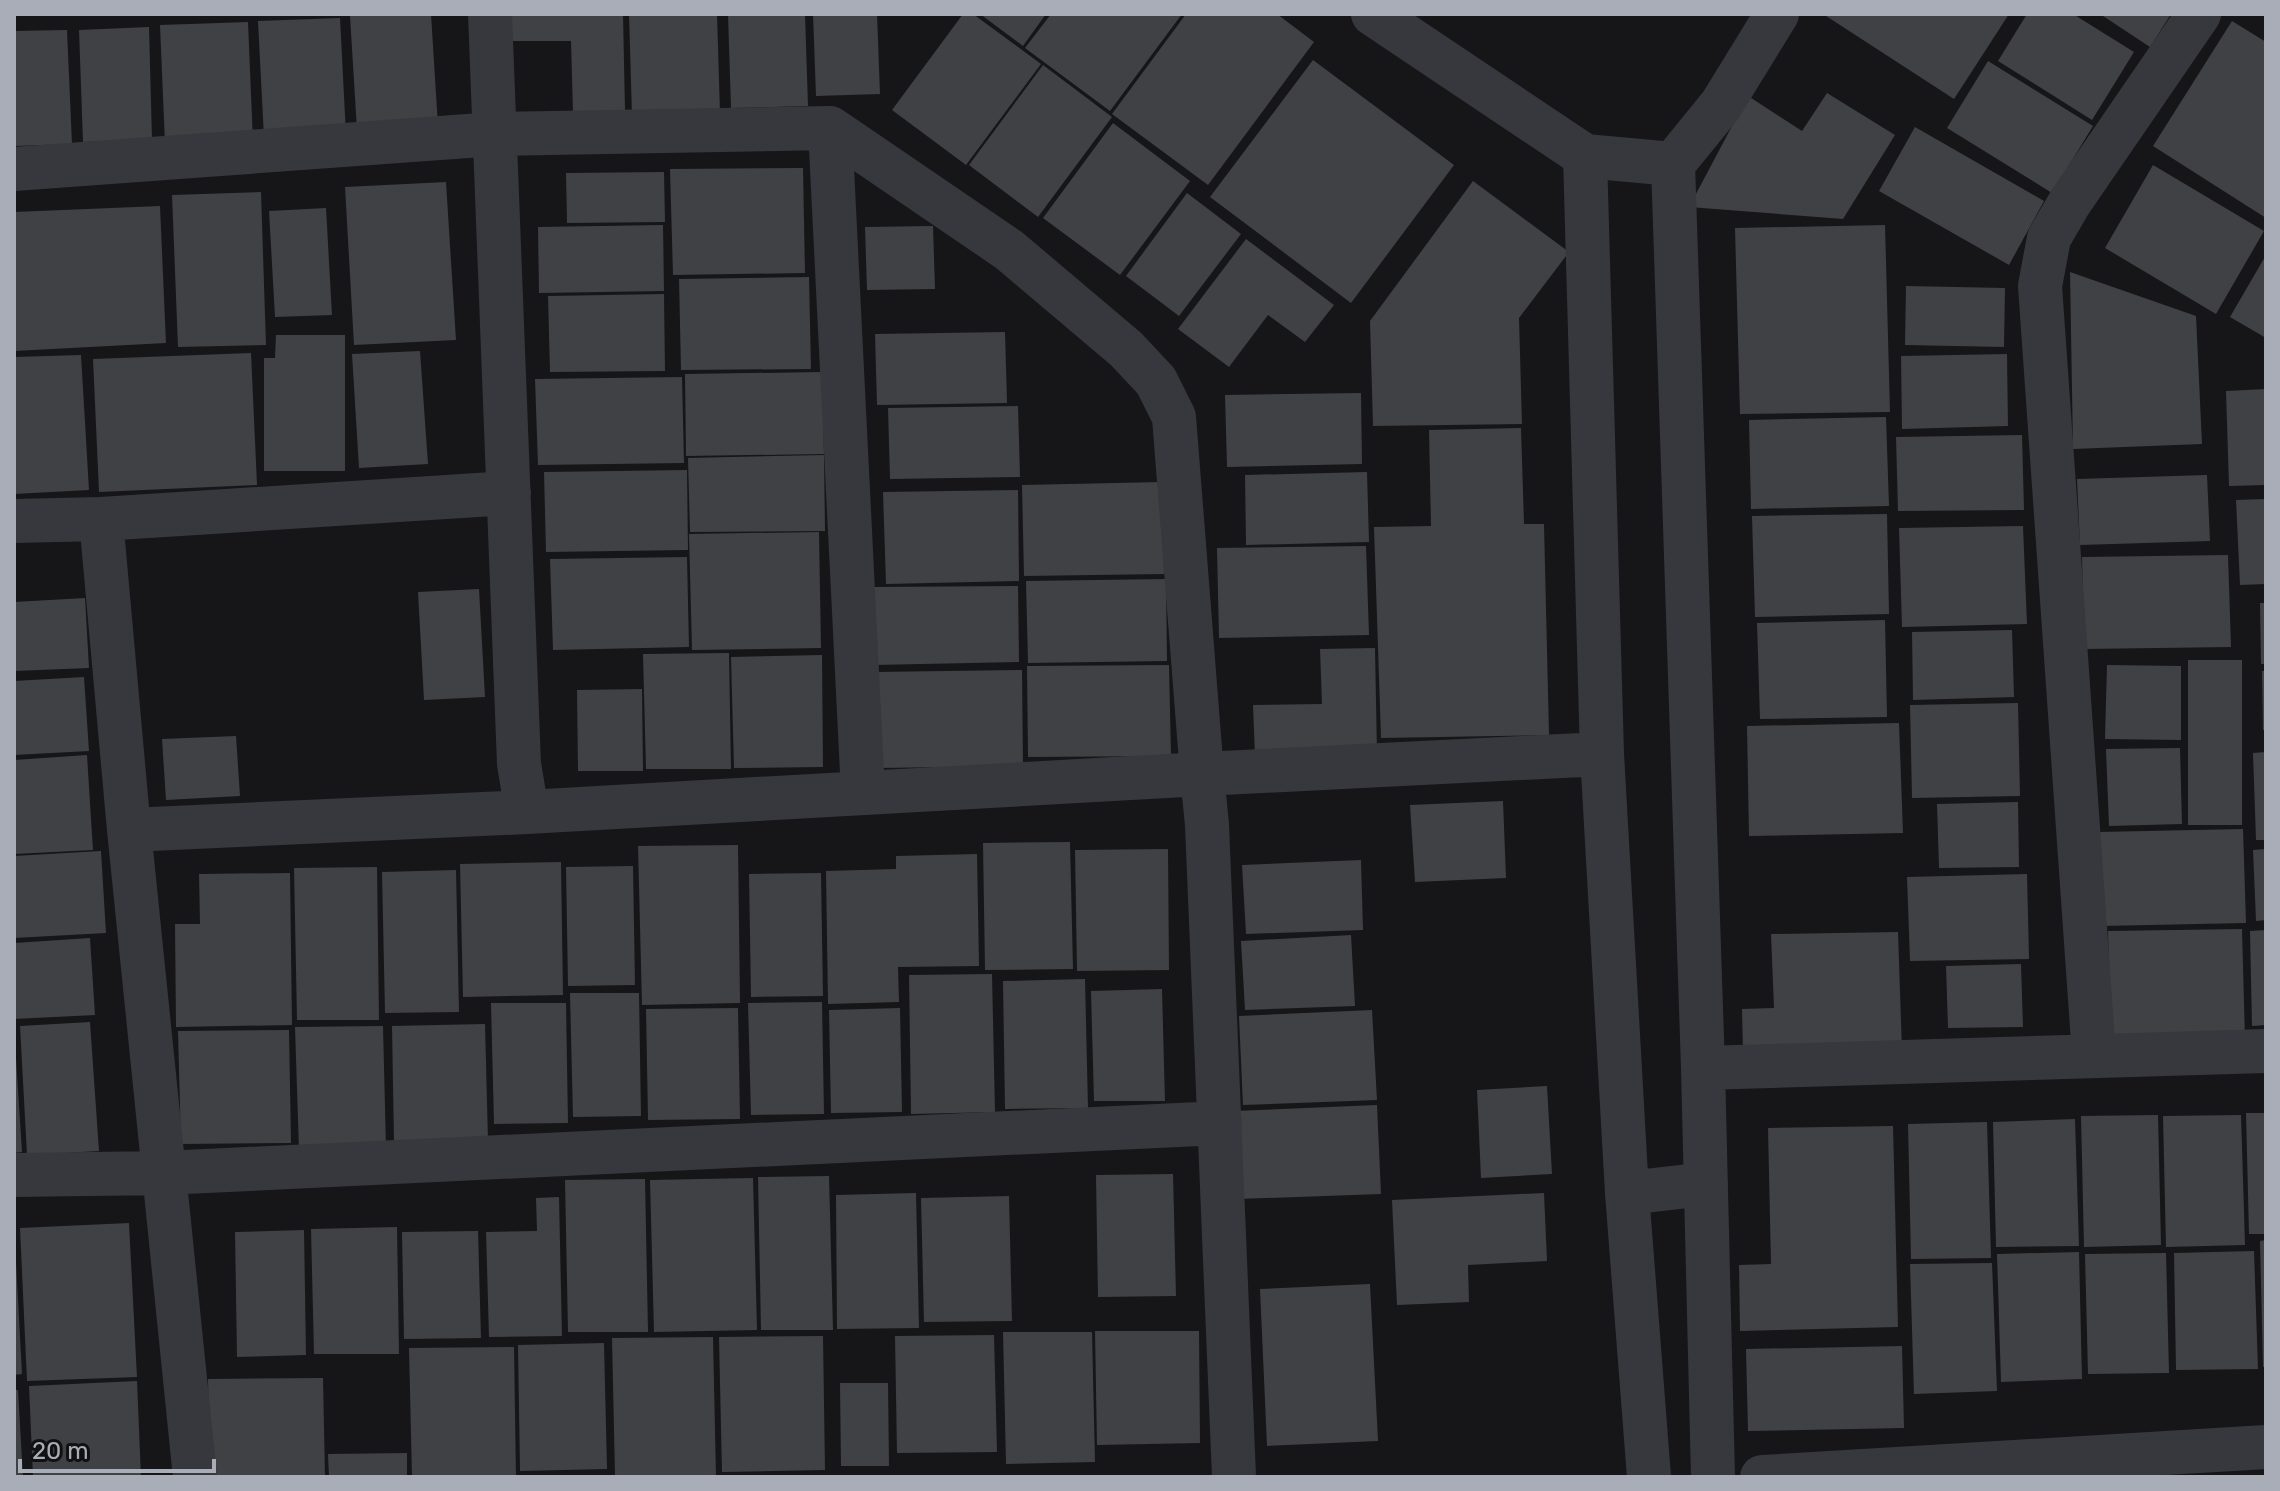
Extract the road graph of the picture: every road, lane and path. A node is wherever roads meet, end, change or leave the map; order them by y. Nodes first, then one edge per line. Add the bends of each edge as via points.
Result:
1 (490, 14) edge
2 (1373, 14) edge
3 (1777, 14) edge
4 (2199, 14) edge
5 (830, 128) junction
6 (495, 134) junction
7 (1585, 156) junction
8 (1673, 164) junction
9 (14, 169) edge
10 (509, 493) junction
11 (101, 519) junction
12 (14, 521) edge
13 (1602, 754) junction
14 (1202, 774) junction
15 (863, 793) junction
16 (527, 812) junction
17 (129, 830) junction
18 (2266, 1051) edge
19 (2094, 1056) junction
20 (1703, 1068) junction
21 (1220, 1123) junction
22 (163, 1173) junction
23 (14, 1175) edge
24 (1706, 1184) junction
25 (1627, 1193) junction
26 (2266, 1447) edge
27 (2077, 1468) edge
28 (195, 1477) edge
29 (1234, 1477) edge
30 (1649, 1477) edge
31 (1713, 1477) edge
32 (1762, 1477) edge

1 - 6 street
2 - 7 street
3 - 8 street via 1721,105
4 - 19 street via 2070,202 2049,238 2040,286
5 - 6 street
5 - 14 street via 1009,250 1156,381 1174,417
5 - 15 street
6 - 9 street
6 - 10 street
7 - 8 street
7 - 13 street
8 - 20 street
10 - 11 street
10 - 16 street via 519,764
11 - 12 street
11 - 17 street
13 - 14 street
13 - 25 street
14 - 15 street
14 - 21 street
15 - 16 street
16 - 17 street
17 - 22 street
18 - 19 street
19 - 20 street
20 - 24 street
21 - 22 street
21 - 29 street
22 - 23 street
22 - 28 street
24 - 25 street
24 - 31 street
25 - 30 street
26 - 27 street
27 - 32 street

